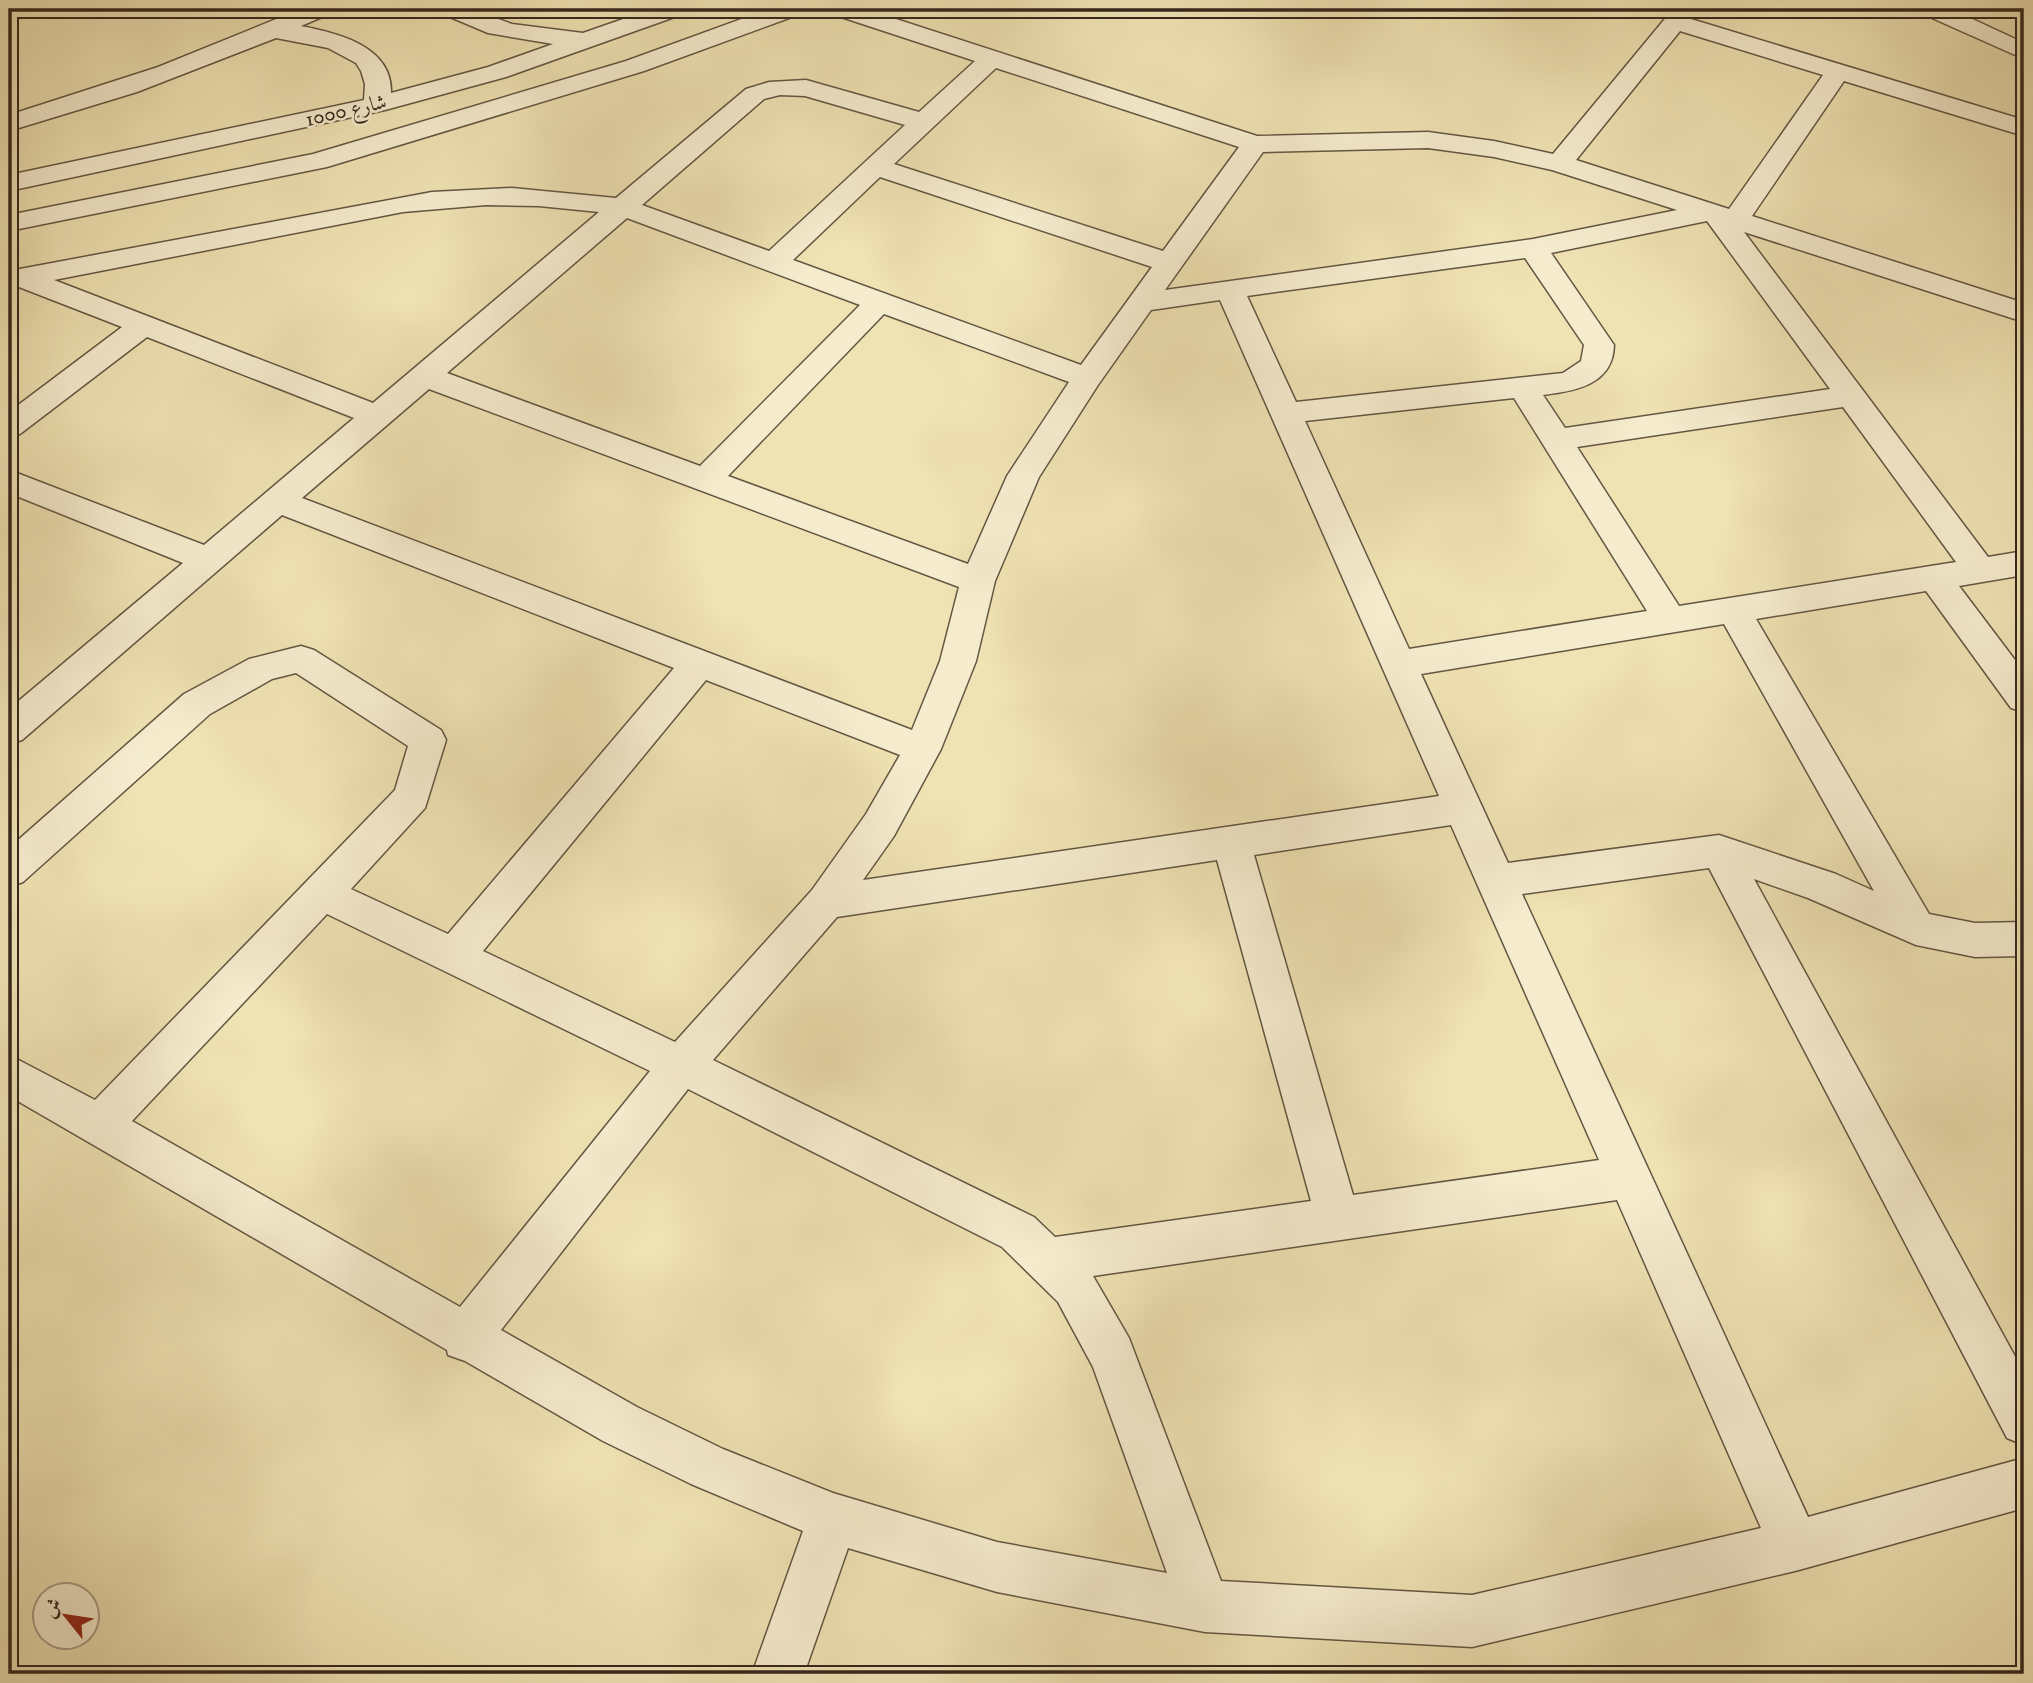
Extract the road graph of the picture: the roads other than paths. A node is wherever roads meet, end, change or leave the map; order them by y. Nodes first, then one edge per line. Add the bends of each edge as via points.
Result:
1 (320, 9) edge
2 (452, 9) edge
3 (674, 9) edge
4 (791, 9) edge
5 (841, 9) edge
6 (1932, 9) edge
7 (1680, 15) edge
8 (274, 30) junction
9 (598, 38) junction
10 (2024, 52) edge
11 (992, 58) junction
12 (1838, 71) junction
13 (376, 105) junction
14 (924, 122) junction
15 (9, 123) edge
16 (2024, 128) edge
17 (1255, 144) junction
18 (1559, 163) junction
19 (876, 167) junction
20 (9, 183) edge
21 (622, 207) junction
22 (1725, 214) junction
23 (9, 223) edge
24 (1533, 247) junction
25 (773, 263) junction
26 (1170, 263) junction
27 (15, 279) edge
28 (1230, 289) junction
29 (879, 302) junction
30 (1142, 302) junction
31 (2024, 311) edge
32 (143, 326) junction
33 (425, 376) junction
34 (1087, 377) junction
35 (1523, 387) junction
36 (1851, 396) junction
37 (1285, 414) junction
38 (378, 416) junction
39 (9, 427) edge
40 (1556, 440) junction
41 (705, 480) junction
42 (9, 481) edge
43 (278, 501) junction
44 (209, 560) junction
45 (2024, 563) edge
46 (1980, 570) junction
47 (1934, 578) junction
48 (978, 581) junction
49 (1733, 610) junction
50 (1670, 620) junction
51 (699, 663) junction
52 (1398, 664) junction
53 (2024, 698) edge
54 (9, 730) edge
55 (922, 749) junction
56 (1464, 808) junction
57 (1231, 842) junction
58 (1719, 851) junction
59 (9, 870) edge
60 (1496, 881) junction
61 (322, 893) junction
62 (826, 902) junction
63 (1916, 928) junction
64 (2024, 939) edge
65 (454, 957) junction
66 (681, 1065) junction
67 (9, 1074) edge
68 (100, 1125) junction
69 (1630, 1177) junction
70 (1338, 1219) junction
71 (1047, 1260) junction
72 (465, 1338) junction
73 (2024, 1421) edge
74 (2024, 1483) edge
75 (833, 1518) junction
76 (1795, 1546) junction
77 (1205, 1606) junction
78 (778, 1674) edge

1 - 8 street
2 - 9 street via 485,26 537,37
3 - 9 street, شارع 1000
4 - 23 street via 635,66 318,161
5 - 11 street
6 - 10 street
7 - 12 street
7 - 18 street
8 - 13 street via 313,34 345,45 367,61 378,82
8 - 15 street via 65,108
9 - 13 street, شارع 1000
11 - 14 street
11 - 17 street
12 - 16 street
12 - 22 street
13 - 20 street, شارع 1000
14 - 19 street
14 - 21 street via 806,88 778,87 755,94 740,105
17 - 18 street via 1428,140
17 - 26 street
18 - 22 street
19 - 25 street
19 - 26 street
21 - 25 street
21 - 27 street via 520,195 461,196
21 - 33 street
22 - 24 street
22 - 31 street
22 - 36 street
24 - 28 street
24 - 35 street via 1592,333 1600,357 1583,377
25 - 29 street
26 - 30 street
27 - 32 street
28 - 30 street
28 - 37 street
29 - 34 street
29 - 41 street
30 - 34 street
32 - 38 street
32 - 39 street
33 - 38 street
33 - 41 street
34 - 48 street via 1023,476
35 - 37 street
35 - 40 street
36 - 40 street
36 - 46 street
37 - 52 street
38 - 43 street
40 - 50 street
41 - 48 street
42 - 44 street
43 - 44 street
43 - 51 street
44 - 54 street
45 - 46 street
46 - 47 street
47 - 49 street
47 - 53 street
48 - 55 street via 958,661
49 - 50 street
49 - 63 street
50 - 52 street
51 - 55 street
51 - 65 street
52 - 56 street
55 - 62 street via 880,825
56 - 57 street
56 - 60 street
57 - 62 street
57 - 70 street
58 - 60 street
58 - 63 street via 1822,886
58 - 73 street
59 - 61 street via 197,704 262,668 301,659 428,740 412,797
60 - 69 street
61 - 65 street
61 - 68 street
62 - 66 street
63 - 64 street via 1975,940
65 - 66 street
66 - 71 street via 1018,1231
66 - 72 street
67 - 68 street
68 - 72 street
69 - 70 street
69 - 76 street
70 - 71 street
71 - 77 street via 1073,1286 1112,1355
72 - 75 street via 620,1424 708,1467
74 - 76 street
75 - 77 street via 997,1567
75 - 78 street
76 - 77 street via 1472,1621

